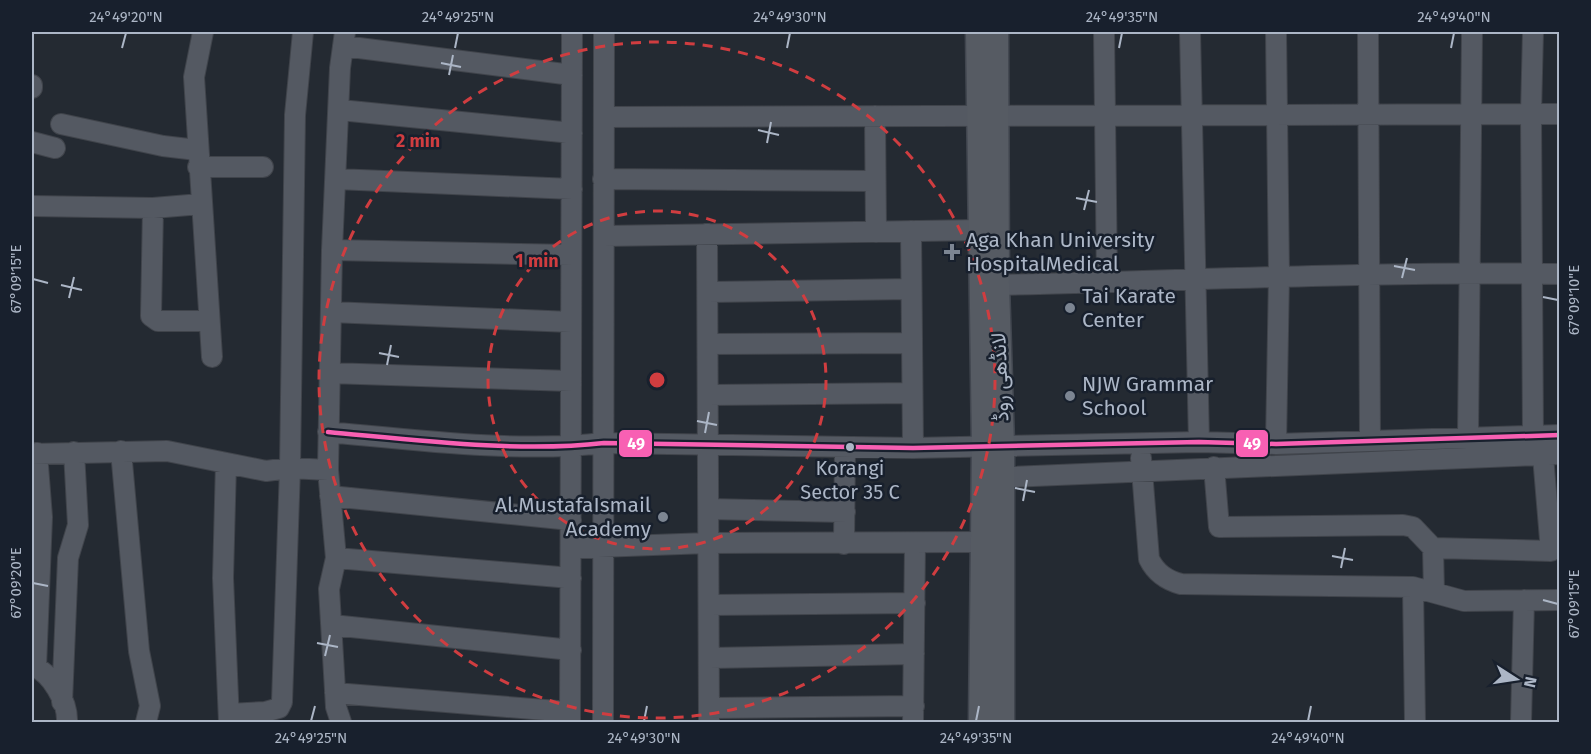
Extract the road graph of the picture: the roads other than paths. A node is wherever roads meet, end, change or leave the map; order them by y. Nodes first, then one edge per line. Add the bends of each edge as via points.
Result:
1 (203, 32) edge
2 (303, 32) edge
3 (572, 32) edge
4 (604, 32) edge
5 (978, 32) edge
6 (996, 32) edge
7 (1104, 32) edge
8 (1190, 32) edge
9 (1276, 32) edge
10 (1368, 32) edge
11 (1472, 32) edge
12 (1533, 32) edge
13 (344, 39) edge
14 (572, 75) junction
15 (340, 110) junction
16 (1368, 114) junction
17 (1471, 114) junction
18 (1531, 114) junction
19 (1560, 114) edge
20 (1106, 115) junction
21 (1192, 115) junction
22 (1275, 115) junction
23 (875, 116) junction
24 (988, 116) junction
25 (604, 117) junction
26 (62, 124) dead end
27 (572, 134) junction
28 (32, 142) edge
29 (55, 148) dead end
30 (197, 159) junction
31 (263, 167) dead end
32 (336, 179) junction
33 (875, 181) junction
34 (603, 188) junction
35 (572, 193) junction
36 (201, 204) junction
37 (32, 206) edge
38 (153, 208) junction
39 (980, 230) junction
40 (910, 231) junction
41 (876, 232) junction
42 (707, 234) junction
43 (604, 236) junction
44 (332, 250) junction
45 (572, 255) junction
46 (1532, 273) junction
47 (1368, 274) junction
48 (1470, 274) junction
49 (1560, 274) edge
50 (1279, 275) junction
51 (1195, 281) junction
52 (1107, 282) junction
53 (997, 285) junction
54 (912, 289) junction
55 (708, 292) junction
56 (331, 312) junction
57 (209, 321) junction
58 (572, 321) junction
59 (912, 343) junction
60 (708, 344) junction
61 (212, 357) dead end
62 (330, 373) junction
63 (571, 381) junction
64 (912, 393) junction
65 (708, 395) junction
66 (328, 432) junction
67 (1560, 435) edge
68 (1533, 437) junction
69 (1468, 438) junction
70 (1370, 440) junction
71 (1199, 442) junction
72 (604, 443) junction
73 (1140, 443) junction
74 (1276, 444) junction
75 (710, 445) junction
76 (993, 446) junction
77 (571, 447) junction
78 (845, 447) junction
79 (913, 448) junction
80 (121, 451) junction
81 (74, 452) junction
82 (34, 454) edge
83 (1551, 455) edge
84 (226, 463) junction
85 (1214, 467) junction
86 (290, 468) junction
87 (328, 470) junction
88 (1142, 471) junction
89 (992, 478) junction
90 (330, 496) junction
91 (709, 509) junction
92 (845, 512) junction
93 (571, 520) junction
94 (708, 543) junction
95 (915, 543) junction
96 (982, 543) junction
97 (844, 544) junction
98 (604, 546) junction
99 (571, 548) junction
100 (1433, 548) junction
101 (336, 558) junction
102 (571, 578) junction
103 (1413, 587) junction
104 (1434, 592) junction
105 (1524, 600) junction
106 (1560, 600) edge
107 (915, 603) junction
108 (710, 605) junction
109 (332, 625) junction
110 (571, 650) junction
111 (914, 654) junction
112 (710, 658) junction
113 (34, 666) edge
114 (335, 693) junction
115 (62, 702) junction
116 (914, 714) edge
117 (709, 715) edge
118 (570, 717) edge
119 (230, 718) edge
120 (67, 723) edge
121 (146, 723) edge
122 (342, 723) edge
123 (603, 723) edge
124 (981, 723) edge
125 (1002, 723) edge
126 (1415, 723) edge
127 (1521, 723) edge

1 - 30 street via 194,77
2 - 86 street via 295,115
3 - 14 street
4 - 25 street
5 - 24 main road, لانڈھی روڈ
6 - 24 main road, لانڈھی روڈ
7 - 20 street
8 - 21 street
9 - 22 street
10 - 16 street
11 - 17 street
12 - 18 street
13 - 14 street
13 - 15 street
14 - 27 street
15 - 27 street
15 - 32 street
16 - 17 street
16 - 22 street
16 - 47 street
17 - 18 street
17 - 48 street
18 - 19 street
18 - 46 street
20 - 21 street
20 - 24 street
20 - 52 street
21 - 22 street
21 - 51 street
22 - 50 street
23 - 24 street
23 - 25 street
23 - 33 street
24 - 39 main road, لانڈھی روڈ
24 - 53 main road, لانڈھی روڈ
25 - 34 street
26 - 30 street via 163,146
27 - 35 street
28 - 29 street
30 - 31 street
30 - 36 street
32 - 35 street
32 - 44 street
33 - 34 street
33 - 41 street
34 - 35 street
34 - 43 street
35 - 45 street
36 - 38 street
36 - 57 street
37 - 38 street
38 - 57 street via 151,316 158,321
39 - 40 street
39 - 76 main road, لانڈھی روڈ
40 - 41 street
40 - 54 street
41 - 42 street
42 - 43 street
42 - 55 street
43 - 72 street
44 - 45 street
44 - 56 street
45 - 58 street
46 - 48 street
46 - 49 street
46 - 68 street
47 - 48 street
47 - 50 street
47 - 70 street
48 - 69 street
50 - 51 street
50 - 74 street
51 - 52 street
51 - 71 street
52 - 53 street
53 - 76 main road, لانڈھی روڈ
54 - 55 street
54 - 59 street
55 - 60 street
56 - 58 street
56 - 62 street
57 - 61 street
58 - 63 street
59 - 60 street
59 - 64 street
60 - 65 street
62 - 63 street
62 - 66 street
63 - 77 street
64 - 65 street
64 - 79 street
65 - 75 street
66 - 77 street
66 - 87 street
67 - 68 street
68 - 69 street
69 - 70 street
70 - 74 street
71 - 73 street
71 - 74 street
72 - 75 street
72 - 77 street
72 - 98 street
73 - 76 street
73 - 88 street
75 - 78 street
75 - 91 street
76 - 79 street
76 - 89 main road, لانڈھی روڈ
77 - 93 street
78 - 79 street
78 - 92 street
80 - 81 street
80 - 84 street via 167,451
80 - 121 street via 139,651 150,706
81 - 82 street
81 - 115 street via 78,525 68,558
82 - 113 street via 42,517
83 - 85 street
83 - 100 street via 1551,551
84 - 86 street via 266,471
84 - 119 street via 223,578
85 - 88 street
85 - 100 street via 1219,527 1403,525 1413,527
86 - 87 street
86 - 119 street via 282,702 279,708
87 - 90 street
88 - 89 street
88 - 103 street via 1149,559 1154,569 1169,581
89 - 96 main road, لانڈھی روڈ
89 - 125 main road, لانڈھی روڈ
90 - 93 street
90 - 101 street
91 - 92 street
91 - 94 street
92 - 97 street
93 - 99 street
94 - 97 street
94 - 98 street
94 - 108 street
95 - 96 street
95 - 97 street
95 - 107 street
96 - 124 main road, لانڈھی روڈ
98 - 99 street
98 - 123 street
99 - 102 street
100 - 104 street
101 - 102 street
101 - 109 street via 329,589
102 - 110 street
103 - 104 street
103 - 126 street
104 - 105 street via 1464,601
105 - 106 street
105 - 127 street
107 - 108 street
107 - 111 street
108 - 112 street
109 - 110 street
109 - 114 street
110 - 118 street
111 - 112 street
111 - 116 street
112 - 117 street
113 - 115 street via 57,688
114 - 118 street
114 - 122 street
115 - 120 street
116 - 117 street

